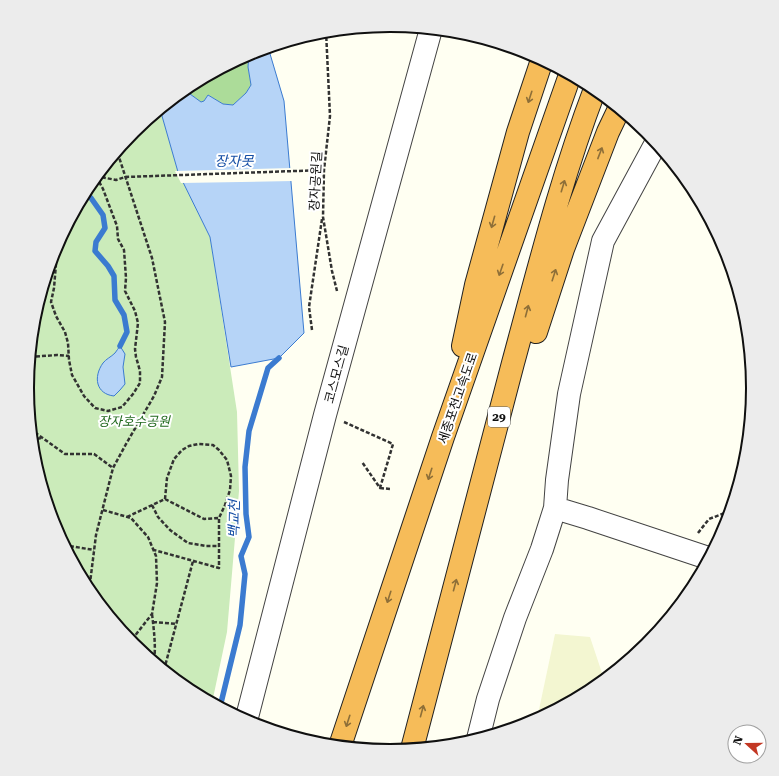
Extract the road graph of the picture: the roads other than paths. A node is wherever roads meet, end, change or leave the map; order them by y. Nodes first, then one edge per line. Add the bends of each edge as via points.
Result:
1 (430, 34) edge
2 (540, 66) edge
3 (568, 80) edge
4 (592, 95) edge
5 (617, 114) edge
6 (653, 149) edge
7 (443, 437) junction
8 (488, 456) junction
9 (555, 508) junction
10 (703, 556) edge
11 (248, 714) edge
12 (480, 733) edge
13 (342, 741) edge
14 (414, 743) edge

1 - 11 street, 코스모스길 via 327,408
2 -> 7 highway via 518,132 476,285
3 -> 7 highway, 세종포천고속도로
8 -> 4 highway, 29 via 549,231
8 -> 5 highway via 513,400 563,249
6 - 9 street via 603,241 570,394
7 -> 13 highway, 세종포천고속도로
14 -> 8 highway, 29
9 - 10 street
9 - 12 street via 515,618

